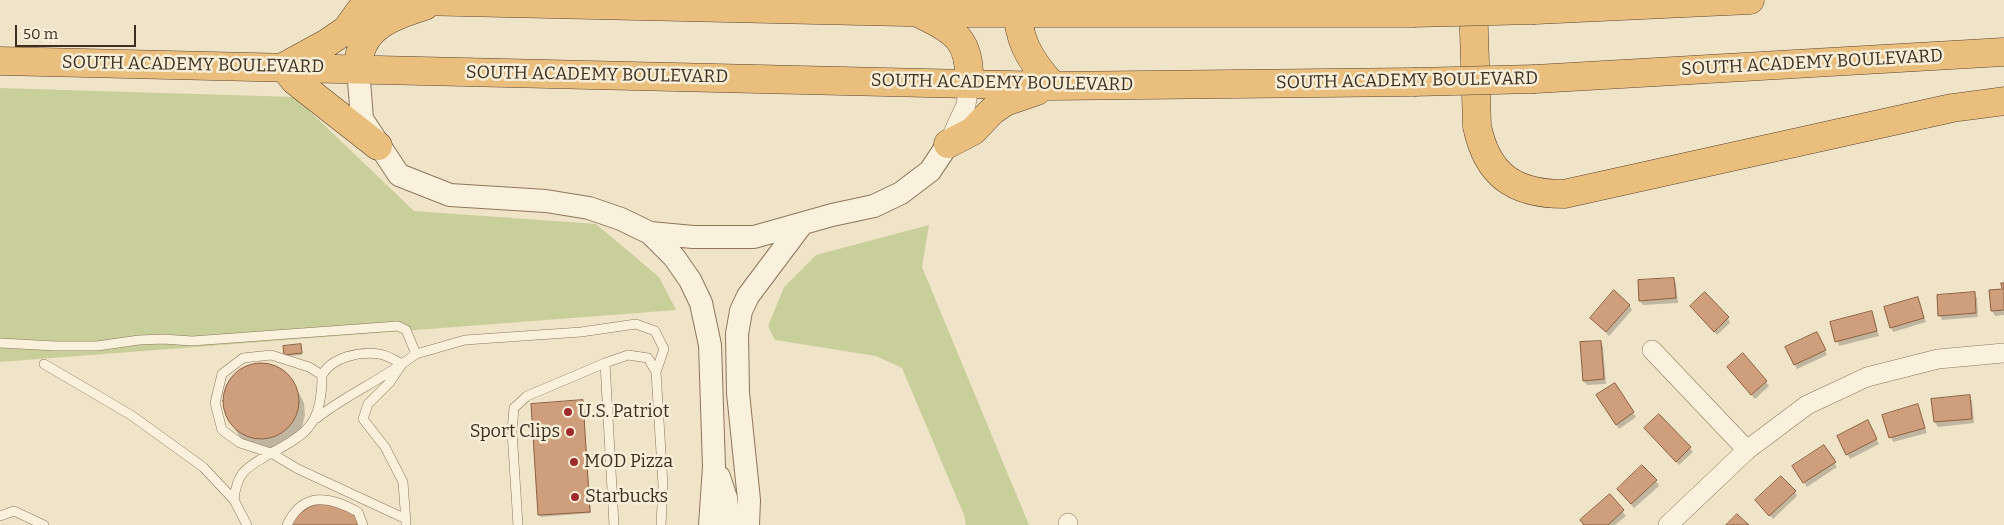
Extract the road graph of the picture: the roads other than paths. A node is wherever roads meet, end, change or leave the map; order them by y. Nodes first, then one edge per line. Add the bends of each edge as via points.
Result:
1 (369, 0) edge
2 (975, 0) edge
3 (1110, 0) edge
4 (1474, 0) edge
5 (1743, 0) edge
6 (1750, 0) edge
7 (473, 1) edge
8 (1739, 1) edge
9 (438, 2) junction
10 (1016, 7) edge
11 (916, 12) junction
12 (949, 14) junction
13 (1153, 14) junction
14 (1996, 53) edge
15 (0, 60) edge
16 (284, 67) junction
17 (358, 68) junction
18 (970, 84) junction
19 (1053, 86) junction
20 (2004, 101) edge
21 (948, 144) junction
22 (378, 146) junction
23 (802, 224) junction
24 (650, 233) junction
25 (0, 343) edge
26 (1652, 350) dead end
27 (2004, 353) edge
28 (416, 354) junction
29 (605, 363) junction
30 (44, 364) dead end
31 (402, 364) junction
32 (656, 372) junction
33 (322, 375) junction
34 (317, 418) junction
35 (1747, 450) junction
36 (272, 453) junction
37 (714, 467) junction
38 (234, 500) junction
39 (0, 516) edge
40 (406, 522) edge
41 (44, 525) edge
42 (247, 525) edge
43 (286, 525) edge
44 (363, 525) edge
45 (518, 525) edge
46 (614, 525) edge
47 (661, 525) edge
48 (710, 525) edge
49 (729, 525) edge
50 (748, 525) edge
51 (1668, 525) edge

1 - 9 highway
1 - 16 highway via 346,30
2 - 12 highway
3 - 13 highway
4 - 20 highway via 1477,126 1481,146 1501,175 1530,191 1564,194 1952,108
5 - 8 highway
6 - 8 highway
7 - 9 highway
7 - 11 highway
8 - 13 highway, bridge via 1413,14
9 - 17 highway via 403,13 379,26 364,40 358,53
10 - 12 highway
10 - 13 highway
10 - 19 highway via 1020,35 1028,56
11 - 12 highway
11 - 18 highway via 956,35 966,49 970,63
14 - 19 highway, SOUTH ACADEMY BOULEVARD, bridge via 1535,78
15 - 16 highway, SOUTH ACADEMY BOULEVARD
16 - 17 highway, SOUTH ACADEMY BOULEVARD
16 - 22 highway via 294,80
17 - 18 highway, SOUTH ACADEMY BOULEVARD
17 - 22 street via 362,119
18 - 19 highway, SOUTH ACADEMY BOULEVARD
18 - 21 street via 966,105
19 - 21 highway via 1005,102 973,131
21 - 23 street via 930,170 900,192 874,206
22 - 24 street via 399,175 450,195 546,201 589,208
23 - 24 street via 754,237
23 - 50 street via 748,296 736,334 738,392 749,500
24 - 37 street via 674,257 701,303 710,345
25 - 28 lane via 97,346 139,340 192,341 398,326 406,330
26 - 35 street
27 - 35 street via 1938,358 1868,378 1807,405
28 - 31 lane
28 - 32 lane via 465,340 581,332 636,324 655,331 664,349
29 - 32 lane via 628,356 648,358
29 - 45 lane via 527,396 514,408 512,431
29 - 46 lane
30 - 38 lane via 131,415 203,468
31 - 33 lane via 381,354 355,354 325,369
31 - 34 lane
31 - 40 lane via 390,382 368,404 363,419 385,447 403,482
32 - 47 lane via 663,485
33 - 34 lane via 322,398
33 - 36 lane via 309,367 271,355 243,358 222,374 214,403 222,430 240,443
34 - 36 lane via 293,442
35 - 51 street
36 - 38 lane via 247,467 236,483
36 - 40 lane
37 - 48 street
37 - 49 street via 726,498
38 - 42 lane
39 - 41 lane via 14,512
43 - 44 lane via 302,504 323,499 344,504 358,512

